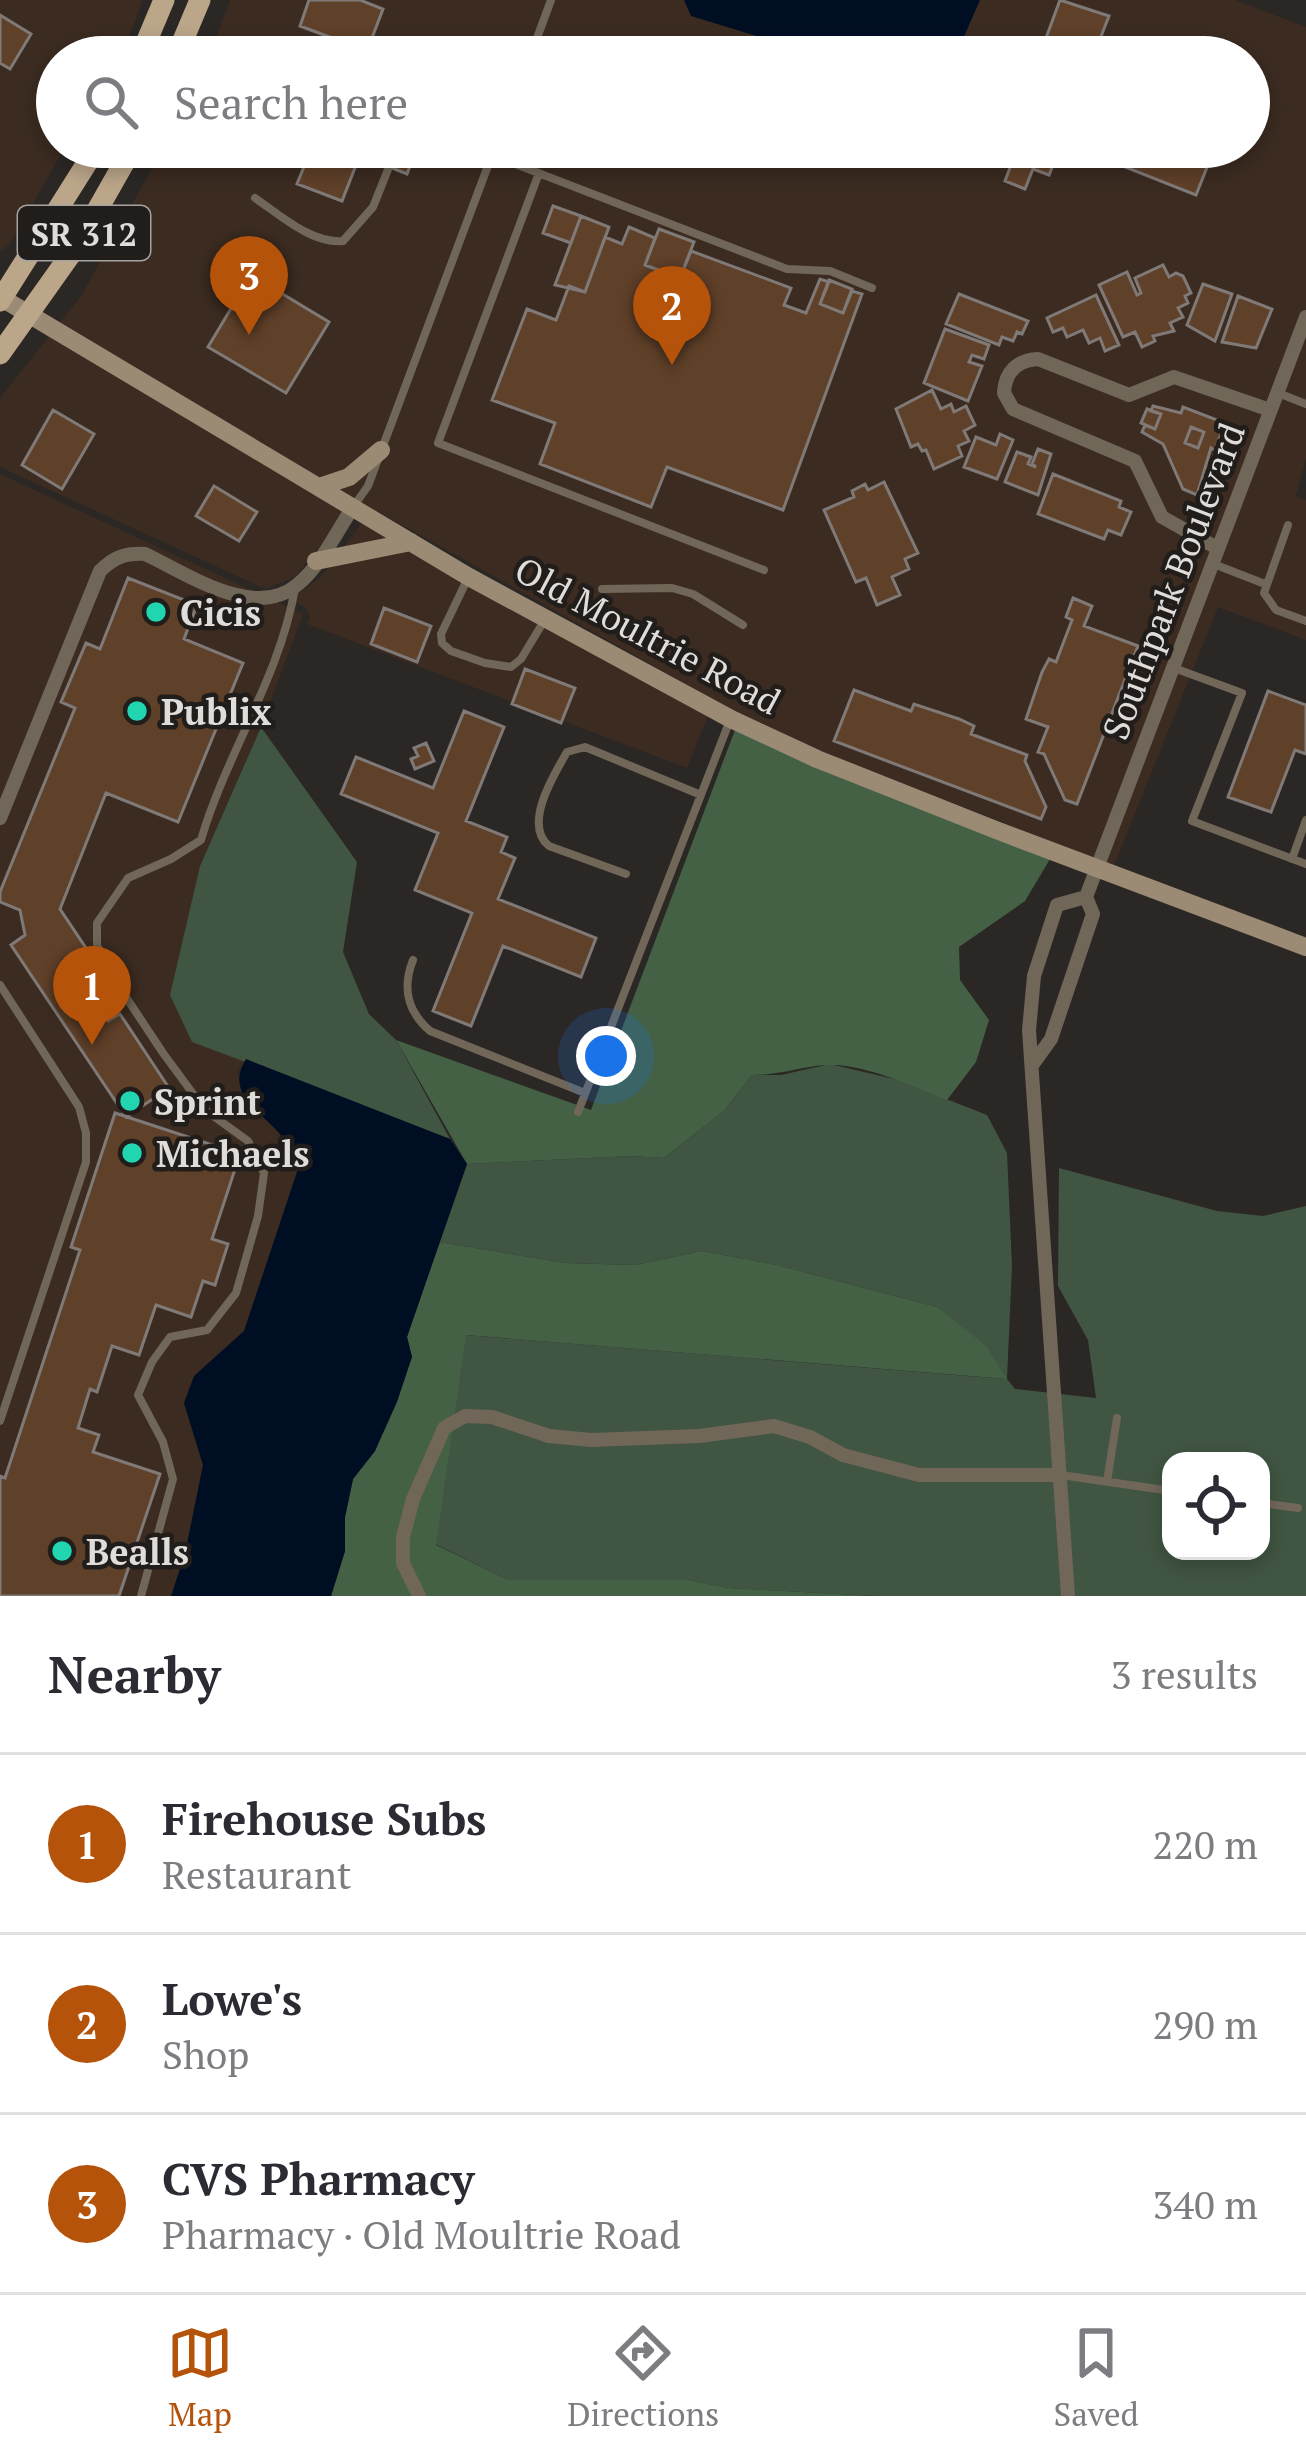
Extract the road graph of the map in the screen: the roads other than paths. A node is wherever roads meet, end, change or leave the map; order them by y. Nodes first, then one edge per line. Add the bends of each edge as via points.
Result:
1 (164, 0) edge
2 (200, 0) edge
3 (551, 0) edge
4 (149, 36) edge
5 (185, 36) edge
6 (538, 36) edge
7 (84, 168) edge
8 (122, 168) edge
9 (388, 168) edge
10 (488, 168) edge
11 (528, 168) edge
12 (538, 173) junction
13 (254, 198) dead end
14 (872, 288) dead end
15 (1, 299) edge
16 (30, 315) junction
17 (1306, 317) edge
18 (0, 354) edge
19 (1276, 393) junction
20 (1306, 404) edge
21 (1270, 410) junction
22 (381, 450) junction
23 (319, 487) junction
24 (353, 507) junction
25 (1288, 525) dead end
26 (412, 542) junction
27 (1214, 556) junction
28 (316, 561) junction
29 (764, 570) dead end
30 (469, 577) junction
31 (1265, 584) junction
32 (296, 587) junction
33 (602, 589) dead end
34 (545, 620) junction
35 (1306, 622) edge
36 (743, 625) dead end
37 (1172, 667) junction
38 (730, 719) junction
39 (701, 795) junction
40 (0, 818) edge
41 (1306, 820) edge
42 (1292, 859) junction
43 (1306, 864) edge
44 (1099, 868) junction
45 (626, 874) dead end
46 (1086, 897) junction
47 (1306, 947) edge
48 (413, 960) dead end
49 (0, 985) edge
50 (1032, 1066) junction
51 (585, 1093) junction
52 (578, 1112) dead end
53 (1117, 1418) dead end
54 (0, 1421) edge
55 (1060, 1475) junction
56 (1107, 1482) junction
57 (1162, 1490) edge
58 (1270, 1504) edge
59 (1298, 1508) dead end
60 (141, 1596) edge
61 (418, 1596) edge
62 (1068, 1596) edge

1 - 4 main road
2 - 5 main road
3 - 6 lane
7 - 15 main road, SR 312
8 - 16 main road, SR 312
9 - 13 lane via 373,207 344,241 310,234
10 - 22 lane
11 - 12 lane
12 - 14 lane via 787,269 830,272
12 - 29 lane via 438,443
15 - 16 main road, Old Moultrie Road
16 - 18 main road, SR 312
16 - 23 main road, Old Moultrie Road
17 - 19 street, Southpark Boulevard
19 - 20 lane
19 - 21 street, Southpark Boulevard
21 - 27 street, Southpark Boulevard
21 - 27 street via 1174,377 1129,394 1038,358 1009,374 1004,394 1013,409 1135,461 1162,517
22 - 23 main road via 349,477
22 - 24 lane
23 - 24 main road, Old Moultrie Road
24 - 26 main road, Old Moultrie Road
24 - 28 street
25 - 31 lane
26 - 28 main road
26 - 30 main road, Old Moultrie Road
27 - 31 lane
27 - 37 street, Southpark Boulevard
28 - 32 street
30 - 34 main road, Old Moultrie Road
30 - 34 lane via 441,634 451,651 511,667
31 - 35 lane via 1276,610
32 - 40 street via 250,599 145,554 109,562
32 - 60 lane via 289,627 201,840 128,878 97,923 112,976 163,1053 205,1110 248,1141 264,1173 236,1293 207,1330 170,1337 138,1395 173,1479
33 - 36 lane via 672,588
34 - 38 main road, Old Moultrie Road
37 - 42 lane via 1242,693 1192,821
37 - 44 street, Southpark Boulevard
38 - 39 lane
38 - 44 main road, Old Moultrie Road
39 - 45 lane via 585,748 567,752 539,812 540,839
39 - 51 lane
41 - 42 lane
42 - 43 lane
44 - 46 street, Southpark Boulevard
44 - 47 main road, Old Moultrie Road
46 - 50 street via 1093,914 1051,1039
46 - 50 street via 1057,905 1034,976
48 - 51 lane via 407,999 430,1031
49 - 54 lane via 79,1106 86,1148
50 - 55 street
51 - 52 lane
53 - 56 lane
55 - 56 lane
55 - 61 street via 919,1475 774,1426 591,1440 466,1416 444,1428 413,1499 403,1563
55 - 62 street
56 - 57 lane
58 - 59 lane

